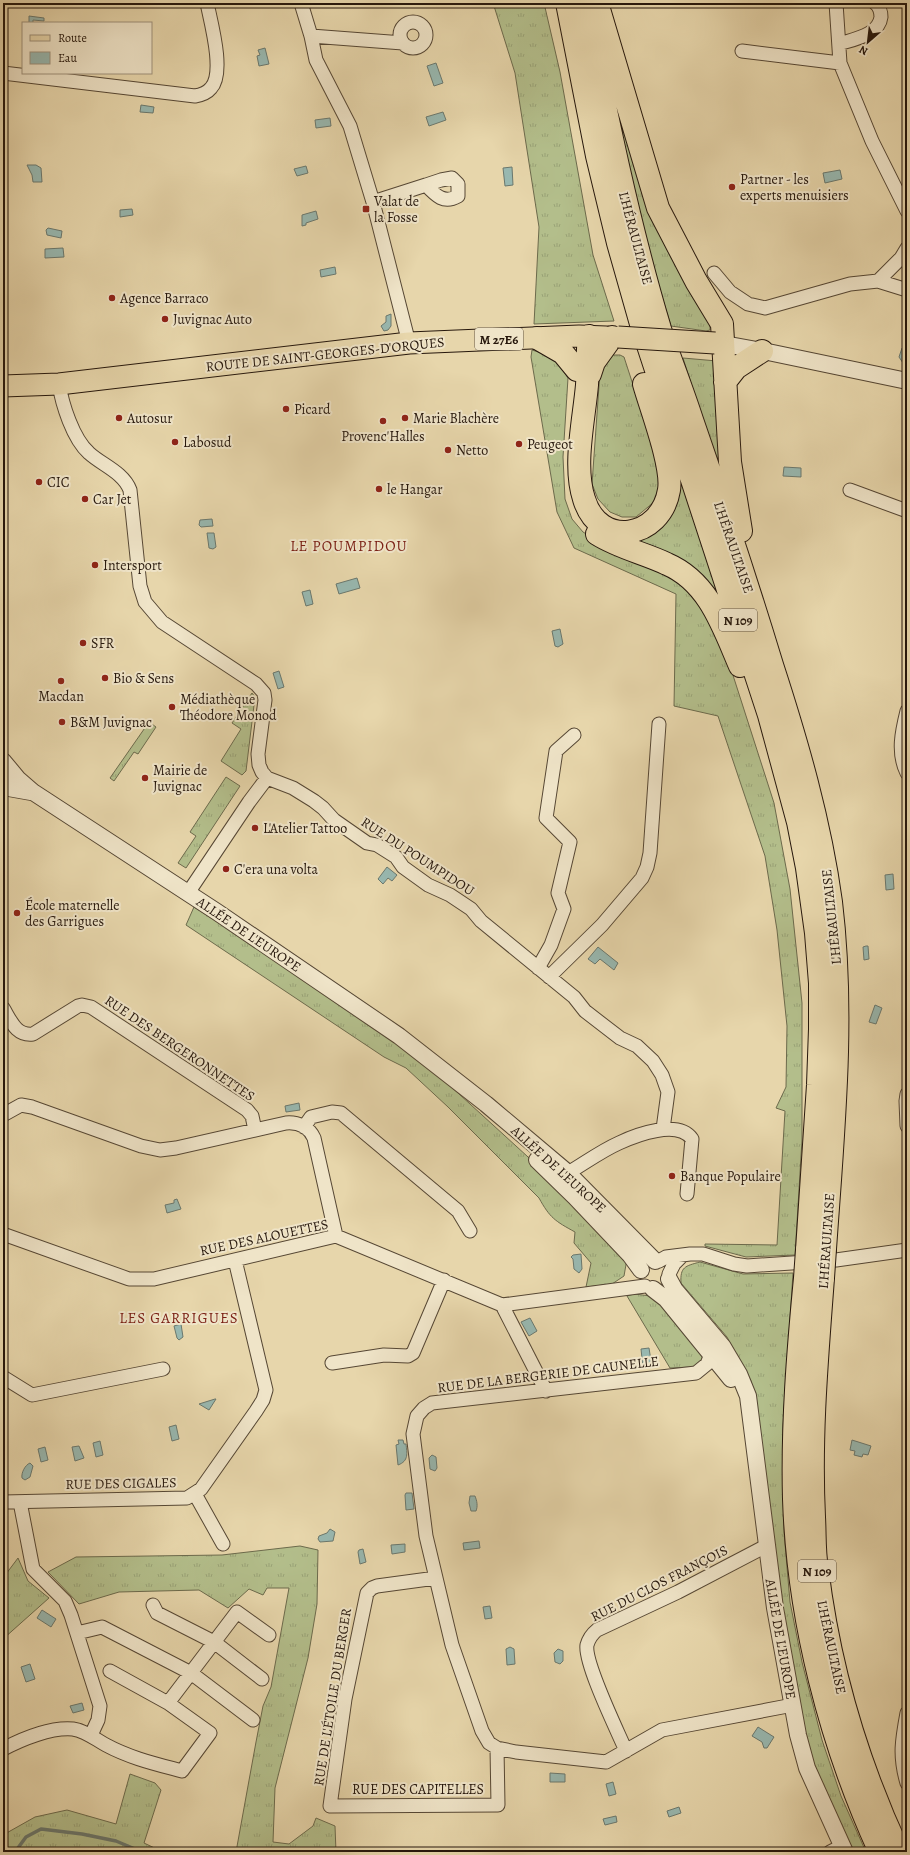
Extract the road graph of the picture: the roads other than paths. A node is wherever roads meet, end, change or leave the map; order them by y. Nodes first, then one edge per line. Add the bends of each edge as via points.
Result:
1 (208, 3) edge
2 (300, 3) edge
3 (558, 3) edge
4 (567, 3) edge
5 (584, 3) edge
6 (597, 3) edge
7 (836, 3) edge
8 (875, 3) edge
9 (311, 36) junction
10 (403, 43) dead end
11 (839, 44) junction
12 (742, 51) dead end
13 (840, 63) junction
14 (3, 73) edge
15 (426, 185) dead end
16 (373, 202) junction
17 (907, 211) edge
18 (907, 248) edge
19 (714, 273) dead end
20 (878, 281) junction
21 (907, 290) edge
22 (584, 336) junction
23 (615, 337) junction
24 (537, 338) junction
25 (409, 343) junction
26 (719, 344) junction
27 (762, 351) junction
28 (582, 376) junction
29 (907, 381) edge
30 (725, 382) junction
31 (59, 384) junction
32 (3, 386) edge
33 (850, 490) dead end
34 (907, 511) edge
35 (907, 711) edge
36 (659, 724) dead end
37 (574, 735) dead end
38 (795, 736) junction
39 (8, 767) edge
40 (907, 772) edge
41 (267, 778) junction
42 (3, 787) edge
43 (33, 792) junction
44 (188, 893) junction
45 (538, 968) junction
46 (549, 977) junction
47 (3, 1008) edge
48 (820, 1029) junction
49 (458, 1084) junction
50 (907, 1094) edge
51 (3, 1116) edge
52 (907, 1126) edge
53 (304, 1127) junction
54 (663, 1129) junction
55 (255, 1130) junction
56 (568, 1173) junction
57 (687, 1194) dead end
58 (470, 1231) dead end
59 (3, 1234) edge
60 (336, 1236) junction
61 (816, 1249) junction
62 (907, 1250) edge
63 (682, 1256) junction
64 (235, 1260) junction
65 (657, 1261) junction
66 (669, 1277) junction
67 (814, 1278) junction
68 (444, 1280) junction
69 (645, 1281) junction
70 (502, 1305) junction
71 (712, 1352) junction
72 (332, 1363) dead end
73 (163, 1369) dead end
74 (3, 1377) edge
75 (546, 1391) junction
76 (750, 1418) junction
77 (195, 1494) junction
78 (3, 1502) edge
79 (20, 1502) junction
80 (223, 1544) dead end
81 (766, 1546) junction
82 (436, 1578) junction
83 (152, 1605) dead end
84 (77, 1633) junction
85 (269, 1635) dead end
86 (214, 1642) junction
87 (110, 1671) dead end
88 (191, 1673) junction
89 (262, 1679) dead end
90 (168, 1703) junction
91 (793, 1705) junction
92 (907, 1713) edge
93 (253, 1720) dead end
94 (90, 1735) junction
95 (497, 1748) junction
96 (3, 1750) edge
97 (626, 1751) junction
98 (907, 1783) edge
99 (330, 1806) joint
100 (839, 1850) edge
101 (880, 1852) edge
102 (899, 1852) edge

1 - 14 street via 218,71 212,88 204,94 195,96
2 - 9 street
3 - 28 highway via 600,224 616,292 669,474 669,488 662,511 652,523 640,530 622,532 602,525 593,517 584,500 580,477
4 - 48 highway, L'HÉRAULTAISE / N 109 via 618,243 641,324 769,715 798,822 816,932
5 - 38 highway, L'HÉRAULTAISE / N 109 via 610,135 639,256 661,331 753,602
6 - 26 highway via 658,208 696,282 722,324
7 - 11 street
8 - 11 street via 881,14 875,30
9 - 10 street
9 - 16 street via 316,60 350,126
11 - 13 street
12 - 13 street
13 - 17 street via 872,141
15 - 16 street
16 - 25 street
18 - 20 street via 901,258
19 - 20 street via 730,292 748,304 765,308 850,284
20 - 21 street
22 - 23 main road, ROUTE DE SAINT-GEORGES-D'ORQUES / M 27E6
22 - 24 main road, ROUTE DE SAINT-GEORGES-D'ORQUES / M 27E6
22 - 28 highway
23 - 26 main road, ROUTE DE SAINT-GEORGES-D'ORQUES / M 27E6, bridge
23 - 28 highway
24 - 25 main road, ROUTE DE SAINT-GEORGES-D'ORQUES / M 27E6
24 - 28 highway via 562,353
25 - 31 main road, ROUTE DE SAINT-GEORGES-D'ORQUES
26 - 27 street, ROUTE DE SAINT-GEORGES-D'ORQUES / M 27E6
26 - 30 highway
27 - 29 street, ROUTE DE SAINT-GEORGES-D'ORQUES / M 27E6
27 - 30 highway via 736,368
28 - 48 highway via 569,484 575,507 588,527 598,534 682,571 708,598 718,616 747,681 779,784 801,870 811,934
30 - 38 highway via 730,462 740,528 774,646
31 - 32 main road, ROUTE DE SAINT-GEORGES-D'ORQUES
31 - 41 street via 65,414 83,447 128,484 140,586 145,602 162,622 247,677 264,693 258,754 259,765
33 - 34 street
35 - 40 street via 901,736 902,757
36 - 46 street via 650,853 645,873 602,925
37 - 45 street via 556,750 546,818 570,842 558,893 564,909 551,945
38 - 61 highway, L'HÉRAULTAISE / N 109 via 825,864 837,982 836,1087
39 - 42 street, ALLÉE DE L'EUROPE via 11,779 8,785
39 - 43 street, ALLÉE DE L'EUROPE
41 - 44 street
41 - 45 street, RUE DU POUMPIDOU via 299,791 367,843 377,845 396,858 403,867 428,885 450,894 471,909 481,921
42 - 43 street, ALLÉE DE L'EUROPE
43 - 44 street, ALLÉE DE L'EUROPE
44 - 49 street, ALLÉE DE L'EUROPE via 400,1036
45 - 46 street, RUE DU POUMPIDOU
46 - 54 street, RUE DU POUMPIDOU via 578,1001 585,1011 620,1038 637,1046 653,1060 668,1092
47 - 55 street, RUE DES BERGERONNETTES via 16,1029 33,1034 78,1006 91,1006 247,1110 252,1116
48 - 61 highway, L'HÉRAULTAISE / N 109
49 - 56 street, ALLÉE DE L'EUROPE via 486,1104
49 - 69 street, ALLÉE DE L'EUROPE via 575,1197 630,1255
50 - 52 street
51 - 55 street via 21,1105 32,1106 141,1146 160,1150
53 - 55 street via 291,1123
53 - 58 street via 311,1117 332,1112 341,1113 458,1211
53 - 60 street via 314,1138
54 - 56 street via 618,1143
54 - 57 street via 685,1133 692,1139
56 - 65 street, ALLÉE DE L'EUROPE
59 - 64 street, RUE DES ALOUETTES via 129,1279 154,1279
60 - 64 street, RUE DES ALOUETTES
60 - 68 street, RUE DES ALOUETTES
61 - 67 highway, L'HÉRAULTAISE / N 109, bridge
62 - 63 street via 836,1260 747,1266 703,1254
63 - 65 street via 666,1257
63 - 66 street via 674,1264
64 - 77 street, RUE DES CIGALES via 266,1390 256,1411
65 - 66 street via 666,1266
65 - 69 street via 647,1263
66 - 69 street via 663,1287
66 - 76 street, ALLÉE DE L'EUROPE via 674,1290 723,1347 739,1374 750,1404
67 - 101 highway, L'HÉRAULTAISE / N 109 via 797,1370 794,1499 799,1566 815,1658 840,1754
67 - 102 highway, L'HÉRAULTAISE / N 109 via 815,1375 812,1451 816,1567 828,1636 847,1713 864,1769
68 - 70 street, RUE DES ALOUETTES
68 - 72 street via 414,1353 408,1356 384,1355
69 - 70 street via 623,1289
69 - 71 street, ALLÉE DE L'EUROPE via 666,1299
70 - 75 street
71 - 75 street, RUE DE LA BERGERIE DE CAUNELLE via 707,1364 696,1373
71 - 76 street, ALLÉE DE L'EUROPE via 731,1378
73 - 74 street via 32,1395
75 - 82 street, RUE DE LA BERGERIE DE CAUNELLE via 432,1403 417,1416 413,1434 426,1536
76 - 81 street, ALLÉE DE L'EUROPE
77 - 79 street, RUE DES CIGALES via 187,1498
77 - 80 street
78 - 79 street, RUE DES CIGALES
79 - 84 street via 33,1569 65,1601
81 - 91 street, ALLÉE DE L'EUROPE
81 - 97 street, RUE DU CLOS FRANÇOIS via 591,1635 587,1646 591,1666
82 - 95 street, RUE DE LA BERGERIE DE CAUNELLE via 452,1645 482,1731 489,1743
82 - 99 street, RUE DE L'ÉTOILE DU BERGER via 377,1586 367,1593 345,1700
83 - 86 street via 157,1613
84 - 88 street via 102,1627
84 - 94 street via 100,1706 98,1720
85 - 86 street via 237,1612
86 - 88 street
86 - 89 street
87 - 90 street
88 - 90 street
88 - 93 street
90 - 94 street via 210,1733 182,1771 145,1762
91 - 97 street via 662,1730
91 - 100 street, ALLÉE DE L'EUROPE via 798,1735 808,1768
92 - 98 street via 901,1746
94 - 96 street via 72,1729 45,1733 19,1740
95 - 97 street via 598,1762 606,1762
95 - 99 street, RUE DES CAPITELLES via 498,1805

